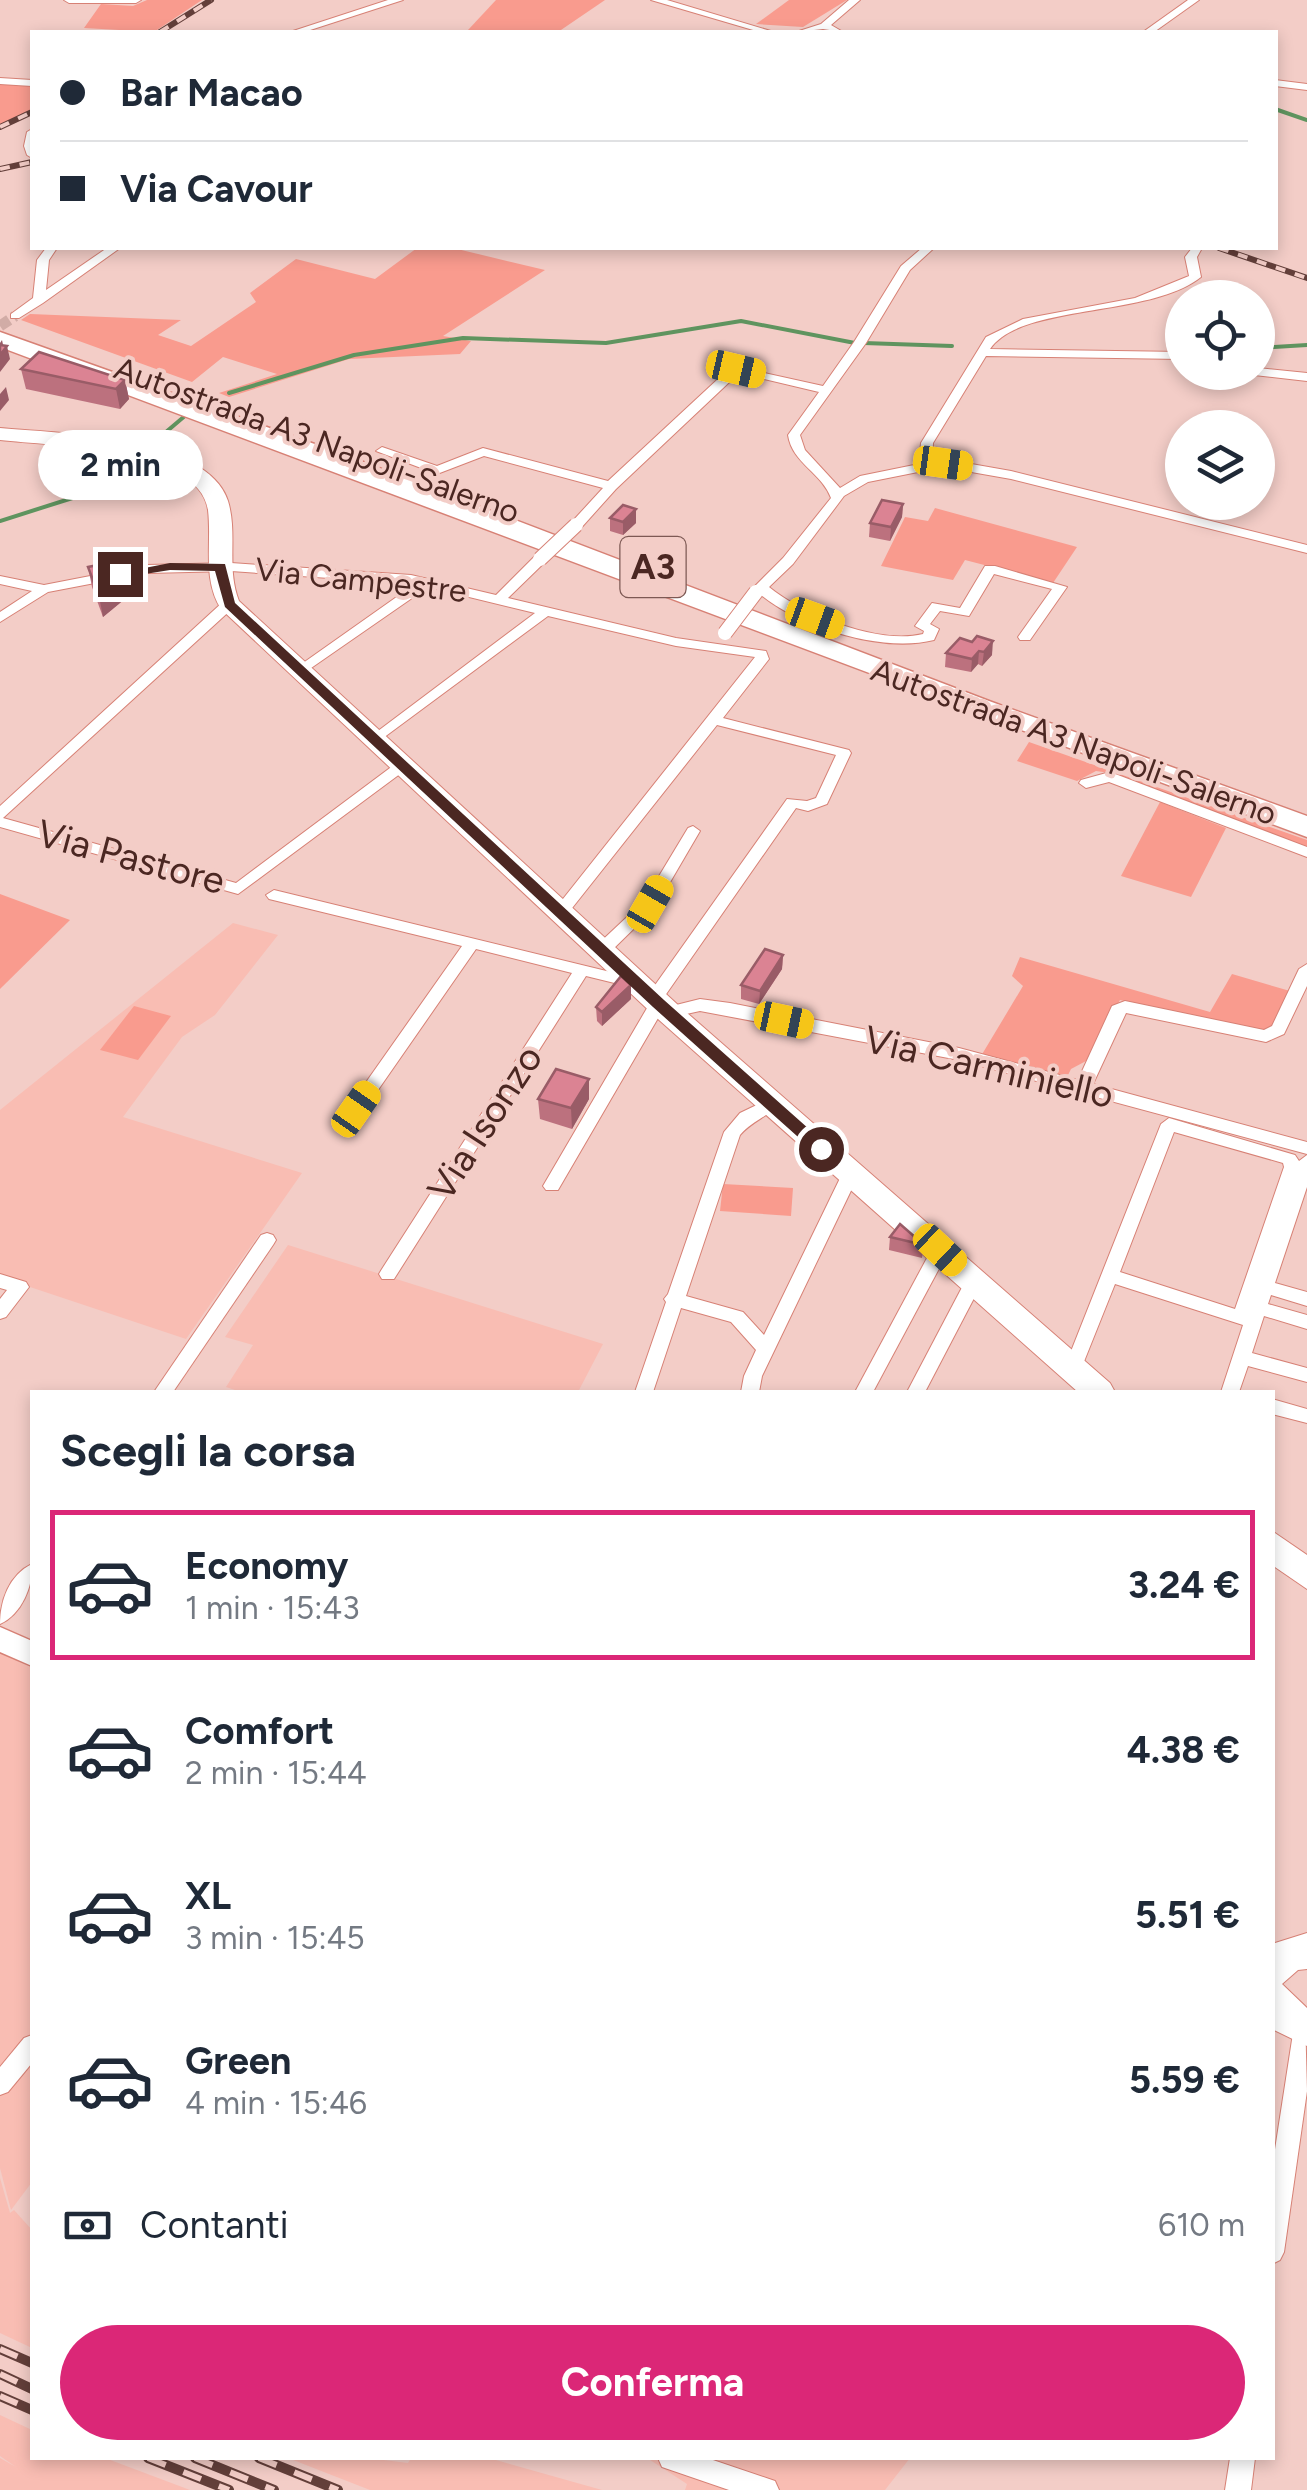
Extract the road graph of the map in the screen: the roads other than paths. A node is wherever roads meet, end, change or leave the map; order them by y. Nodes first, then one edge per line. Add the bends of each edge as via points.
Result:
1 (69, 0) edge
2 (136, 0) edge
3 (398, 0) edge
4 (656, 0) edge
5 (856, 0) edge
6 (1194, 0) edge
7 (322, 25) junction
8 (824, 26) junction
9 (303, 30) edge
10 (343, 30) edge
11 (762, 30) edge
12 (809, 30) edge
13 (833, 30) edge
14 (1151, 30) edge
15 (0, 81) edge
16 (30, 84) edge
17 (1278, 84) edge
18 (1307, 87) edge
19 (50, 250) edge
20 (111, 250) edge
21 (926, 250) edge
22 (1196, 250) edge
23 (38, 301) junction
24 (4, 330) edge
25 (982, 352) junction
26 (1165, 356) edge
27 (1275, 374) edge
28 (1307, 378) edge
29 (827, 390) junction
30 (0, 434) edge
31 (382, 451) dead end
32 (925, 465) junction
33 (611, 486) junction
34 (838, 494) junction
35 (1307, 549) edge
36 (220, 567) junction
37 (0, 580) edge
38 (428, 582) junction
39 (44, 589) junction
40 (758, 589) junction
41 (501, 598) junction
42 (229, 604) junction
43 (547, 610) junction
44 (0, 618) edge
45 (1024, 637) dead end
46 (722, 639) junction
47 (301, 671) junction
48 (714, 720) junction
49 (375, 740) junction
50 (402, 766) junction
51 (1086, 783) dead end
52 (1307, 809) edge
53 (0, 818) edge
54 (1307, 827) edge
55 (692, 831) dead end
56 (1307, 852) edge
57 (274, 895) dead end
58 (560, 912) junction
59 (473, 942) junction
60 (601, 950) junction
61 (1307, 968) edge
62 (582, 971) junction
63 (654, 999) junction
64 (1084, 1086) junction
65 (770, 1104) junction
66 (356, 1109) dead end
67 (1307, 1148) edge
68 (1307, 1161) edge
69 (850, 1174) junction
70 (552, 1186) dead end
71 (1288, 1219) junction
72 (1307, 1225) edge
73 (267, 1240) dead end
74 (940, 1250) junction
75 (388, 1274) dead end
76 (1110, 1276) junction
77 (0, 1280) edge
78 (974, 1282) junction
79 (1266, 1287) junction
80 (1307, 1299) edge
81 (673, 1300) junction
82 (0, 1312) edge
83 (1251, 1316) junction
84 (1307, 1322) edge
85 (766, 1349) junction
86 (1242, 1357) junction
87 (1073, 1369) junction
88 (1307, 1376) edge
89 (163, 1390) edge
90 (645, 1390) edge
91 (751, 1390) edge
92 (865, 1390) edge
93 (917, 1390) edge
94 (1097, 1390) edge
95 (1231, 1390) edge
96 (1275, 1407) edge
97 (1307, 1416) edge
98 (1275, 1548) edge
99 (30, 1575) edge
100 (1307, 1575) edge
101 (0, 1616) edge
102 (0, 1639) edge
103 (30, 1653) edge
104 (1307, 1951) edge
105 (1275, 1967) edge
106 (1275, 2002) edge
107 (1306, 2027) edge
108 (30, 2048) edge
109 (0, 2084) edge
110 (1275, 2232) edge
111 (676, 2460) edge
112 (1242, 2460) edge
113 (766, 2490) edge
114 (1238, 2490) edge

1 - 2 street
3 - 7 street
4 - 11 street
5 - 8 street
6 - 14 street
7 - 9 street
7 - 10 street
8 - 12 street
8 - 13 street
15 - 16 street
17 - 18 street
19 - 23 street
20 - 23 street
21 - 29 street via 888,292
22 - 25 street via 1195,277 1186,282 1142,299 1050,313 990,340
23 - 24 street
24 - 52 highway, Autostrada A3 Napoli-Salerno / A3 via 314,436
24 - 54 highway, Autostrada A3 Napoli-Salerno / A3 via 962,702
25 - 26 street
25 - 32 street via 927,443
27 - 28 street
29 - 33 street, Via Campestre via 736,369
29 - 34 street via 793,439
30 - 36 main road via 144,454 198,473 217,499
31 - 33 street via 437,470 483,452
32 - 34 street via 864,479
32 - 35 street via 1011,475
33 - 41 street, Via Campestre, bridge
34 - 40 street via 834,507
36 - 38 street, Via Campestre
36 - 39 street, Via Campestre via 147,569
36 - 42 main road
37 - 39 street
38 - 41 street, Via Campestre
38 - 47 street
39 - 44 street
40 - 45 street via 849,630 910,643 929,637 932,629 922,626 937,606 964,613 990,570 1060,588
40 - 46 street, bridge
41 - 43 street, Via Campestre
42 - 47 main road
42 - 53 street
43 - 46 street, Via Campestre via 676,642
43 - 49 street
46 - 48 street, Via Campestre via 762,659
47 - 49 main road
48 - 58 street
48 - 63 street via 844,753 822,801 792,802
49 - 50 main road
50 - 53 street, Via Pastore via 238,889
50 - 58 main road
51 - 56 street via 1110,777
55 - 60 street via 650,904
57 - 59 street, Via Carminiello
58 - 60 main road
59 - 62 street, Via Carminiello
59 - 66 street
60 - 63 main road
61 - 64 street via 1278,1030 1266,1036 1118,1010
62 - 63 street, Via Carminiello
62 - 75 street, Via Isonzo
63 - 64 street, Via Carminiello via 959,1054
63 - 65 main road
63 - 70 street
64 - 67 street, Via Carminiello
65 - 69 main road
65 - 81 street via 732,1132
68 - 71 street
69 - 74 main road
69 - 85 street
71 - 72 street
71 - 79 street
73 - 89 street
74 - 78 main road
74 - 92 street
76 - 83 street
76 - 83 street via 1169,1124 1289,1159
76 - 87 street
77 - 82 street via 20,1286
78 - 87 main road
78 - 93 street
79 - 80 street
79 - 83 street
81 - 85 street via 737,1317
81 - 90 street
83 - 84 street
83 - 86 street
85 - 91 street
86 - 88 street
86 - 95 street
87 - 94 main road
96 - 97 street
98 - 100 main road
99 - 101 street
102 - 103 street
104 - 105 main road via 1288,1954
106 - 107 main road
107 - 110 street
108 - 109 street
111 - 113 street
112 - 114 street

